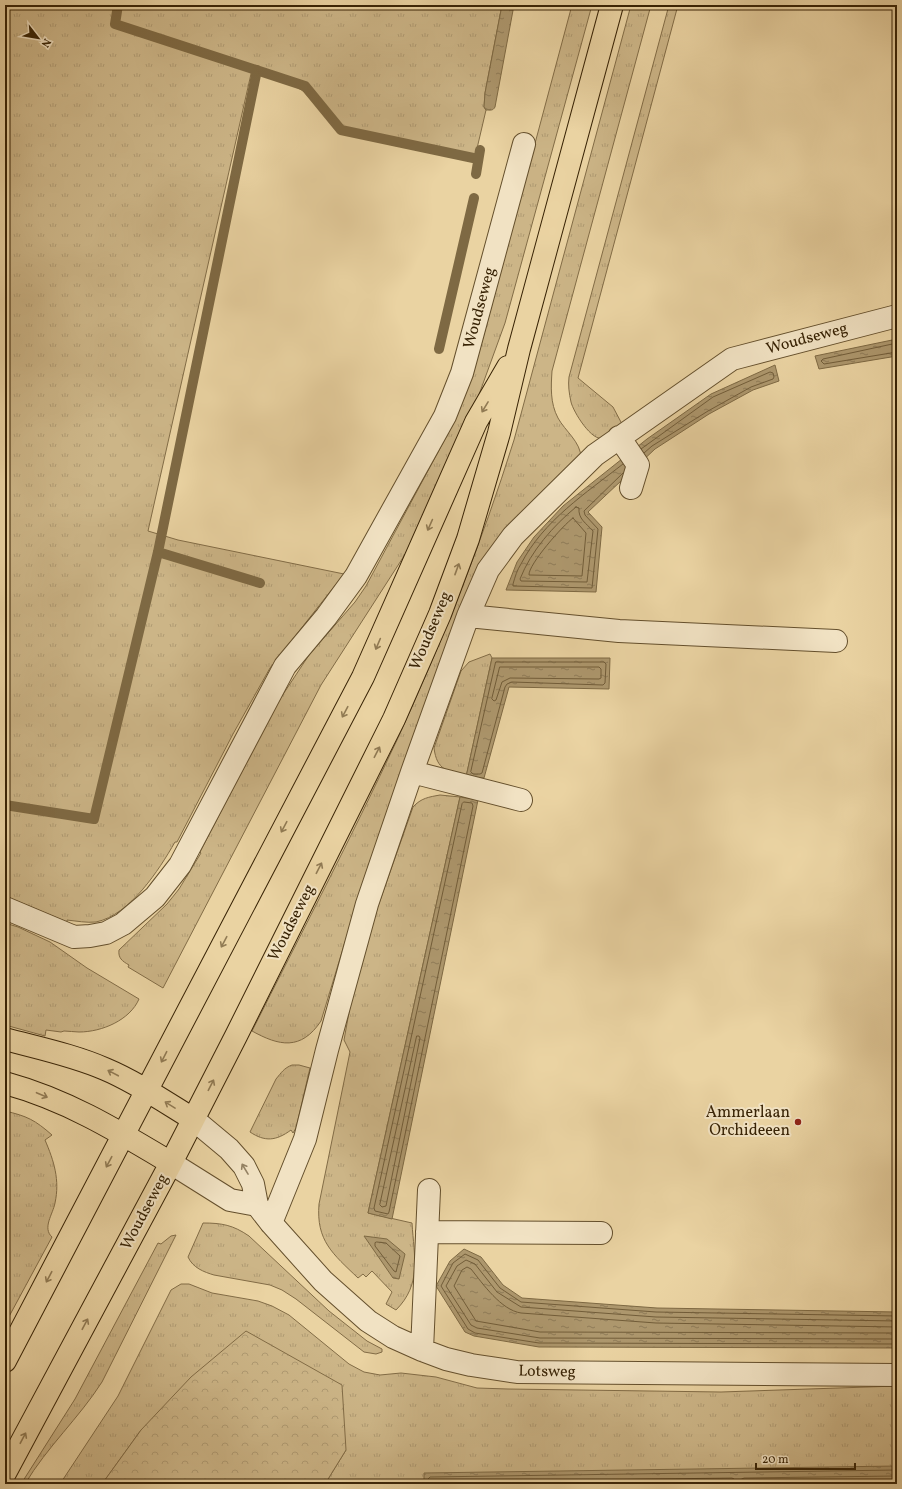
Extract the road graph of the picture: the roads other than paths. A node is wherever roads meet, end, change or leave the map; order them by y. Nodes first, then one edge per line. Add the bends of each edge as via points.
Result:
1 (612, 5) edge
2 (524, 144) dead end
3 (897, 316) edge
4 (519, 349) junction
5 (629, 452) junction
6 (631, 488) dead end
7 (468, 616) junction
8 (836, 641) dead end
9 (412, 772) junction
10 (521, 800) dead end
11 (5, 908) edge
12 (5, 1039) edge
13 (5, 1083) edge
14 (147, 1091) junction
15 (193, 1119) junction
16 (124, 1134) junction
17 (171, 1163) junction
18 (428, 1190) dead end
19 (257, 1205) junction
20 (271, 1223) junction
21 (427, 1232) junction
22 (601, 1233) dead end
23 (422, 1350) junction
24 (5, 1362) edge
25 (897, 1375) edge
26 (5, 1473) edge

1 - 4 main road, Woudseweg
2 - 11 street, Woudseweg via 462,373 445,416 356,576 285,666 180,865 155,897 123,924 106,933 74,936
3 - 5 street, Woudseweg via 732,359
4 -> 14 main road, Woudseweg via 476,422 363,677
15 -> 4 main road, Woudseweg via 394,719 440,614 468,539 499,433
5 - 6 street
5 - 7 street, Woudseweg via 595,455 513,536 488,570
7 - 8 street, Woudseweg via 619,631
7 - 9 street, Woudseweg
9 - 10 street
9 - 20 street, Woudseweg via 367,904 305,1139
14 -> 12 main road via 105,1068
13 -> 16 main road via 32,1090 80,1110
15 -> 14 main road
14 - 16 main road, Woudseweg
15 - 17 main road, Woudseweg
19 -> 15 street, Lotsweg via 253,1184 244,1166 229,1149
16 - 17 main road
16 -> 24 main road, Woudseweg
17 - 19 street via 230,1200
26 -> 17 main road, Woudseweg
18 - 21 street
19 - 20 street, Lotsweg
20 - 23 street, Lotsweg via 323,1281 368,1321 393,1337
21 - 22 street
21 - 23 street
23 - 25 street, Lotsweg via 471,1365 517,1372

